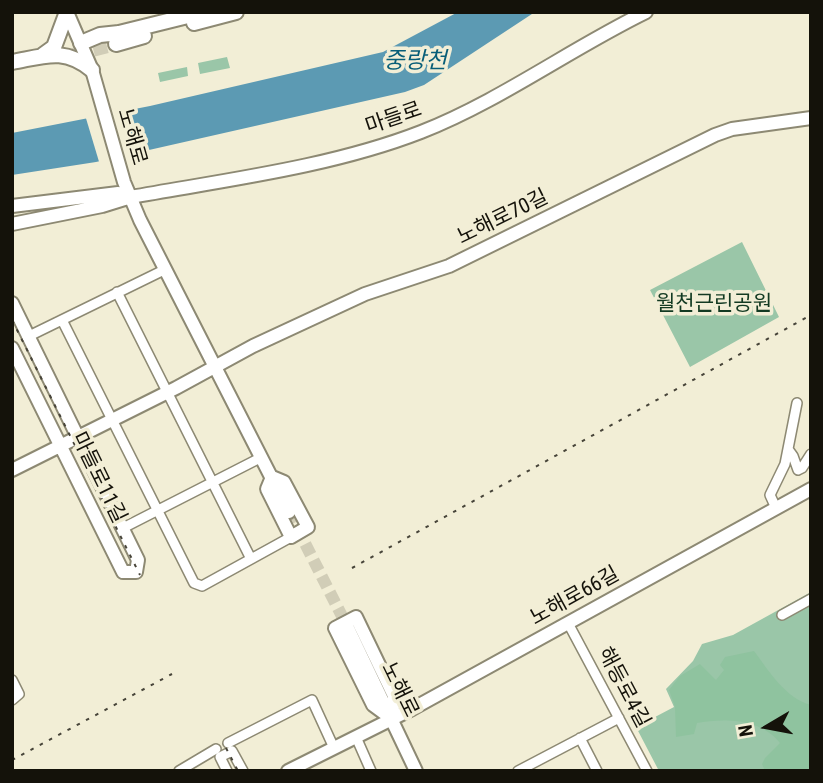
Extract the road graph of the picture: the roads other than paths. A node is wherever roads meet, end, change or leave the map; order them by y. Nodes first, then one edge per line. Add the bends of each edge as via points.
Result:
1 (67, 12) edge
2 (204, 12) edge
3 (236, 12) edge
4 (646, 12) edge
5 (81, 43) junction
6 (116, 44) tunnel mouth
7 (47, 58) junction
8 (12, 62) edge
9 (12, 70) edge
10 (94, 75) junction
11 (811, 118) edge
12 (131, 197) junction
13 (63, 201) junction
14 (12, 206) edge
15 (12, 215) edge
16 (12, 224) edge
17 (166, 269) junction
18 (117, 292) junction
19 (12, 303) edge
20 (62, 320) junction
21 (27, 337) junction
22 (12, 348) edge
23 (216, 366) junction
24 (168, 392) junction
25 (797, 403) dead end
26 (111, 420) junction
27 (78, 437) junction
28 (61, 445) junction
29 (788, 449) junction
30 (811, 454) edge
31 (262, 457) junction
32 (12, 470) edge
33 (272, 477) junction
34 (212, 482) junction
35 (810, 493) edge
36 (776, 508) junction
37 (157, 510) junction
38 (289, 512) tunnel mouth
39 (123, 528) junction
40 (290, 537) junction
41 (251, 559) junction
42 (811, 599) edge
43 (782, 615) dead end
44 (568, 623) junction
45 (346, 626) tunnel mouth
46 (12, 680) edge
47 (12, 700) edge
48 (619, 718) junction
49 (392, 719) junction
50 (356, 737) junction
51 (580, 738) junction
52 (229, 743) dead end
53 (334, 748) junction
54 (216, 749) dead end
55 (297, 769) edge
56 (179, 771) edge
57 (227, 771) edge
58 (243, 771) edge
59 (371, 771) edge
60 (415, 771) edge
61 (518, 771) edge
62 (597, 771) edge
63 (647, 771) edge

1 - 5 main road, 노해로
1 - 7 highway
2 - 5 highway
3 - 6 highway
4 - 12 main road, 마들로 via 458,115 410,135 328,160
5 - 10 main road, 노해로
7 - 8 highway
7 - 9 highway
7 - 10 highway via 71,56
10 - 12 main road, 노해로
11 - 23 main road, 노해로70길 via 715,135 456,262 365,294
12 - 13 main road, 마들로 via 118,193
12 - 16 main road, 마들로
12 - 17 main road, 노해로
13 - 14 main road, 마들로
13 - 15 main road
17 - 18 street
17 - 23 main road, 노해로
18 - 20 street
18 - 24 street
19 - 21 main road, 마들로11길
20 - 21 street
20 - 26 street
21 - 27 main road, 마들로11길
22 - 28 main road, 마들로11길
23 - 24 main road, 노해로70길
23 - 31 main road, 노해로
24 - 26 main road, 노해로70길
24 - 34 street
25 - 29 street
26 - 27 main road, 노해로70길
26 - 37 street
27 - 28 main road, 노해로70길
27 - 39 main road, 마들로11길
28 - 32 main road, 노해로70길
28 - 39 main road, 마들로11길 via 123,572 136,572 138,560
29 - 30 street via 798,470
29 - 36 street via 770,495
31 - 33 main road, 노해로
31 - 34 street, 마들로11길
33 - 38 main road, 노해로
33 - 40 main road via 267,489
33 - 40 main road via 285,482 308,527
34 - 37 street, 마들로11길
34 - 41 street
35 - 36 main road, 노해로66길
36 - 44 main road, 노해로66길
37 - 39 street, 마들로11길
37 - 41 street via 194,583 202,586
40 - 41 street
42 - 43 street
44 - 48 street, 해등로4길
44 - 49 main road, 노해로66길
45 - 49 main road, 노해로
46 - 47 street via 19,694
48 - 51 street
48 - 63 street, 해등로4길
49 - 49 main road via 394,696 356,617 335,628 373,705
49 - 50 main road, 노해로66길
49 - 60 main road, 노해로
50 - 53 main road, 노해로66길
50 - 59 street
51 - 61 street
51 - 62 street
52 - 53 street via 312,699
53 - 55 main road, 노해로66길
54 - 56 street
57 - 58 street via 220,757 232,751

